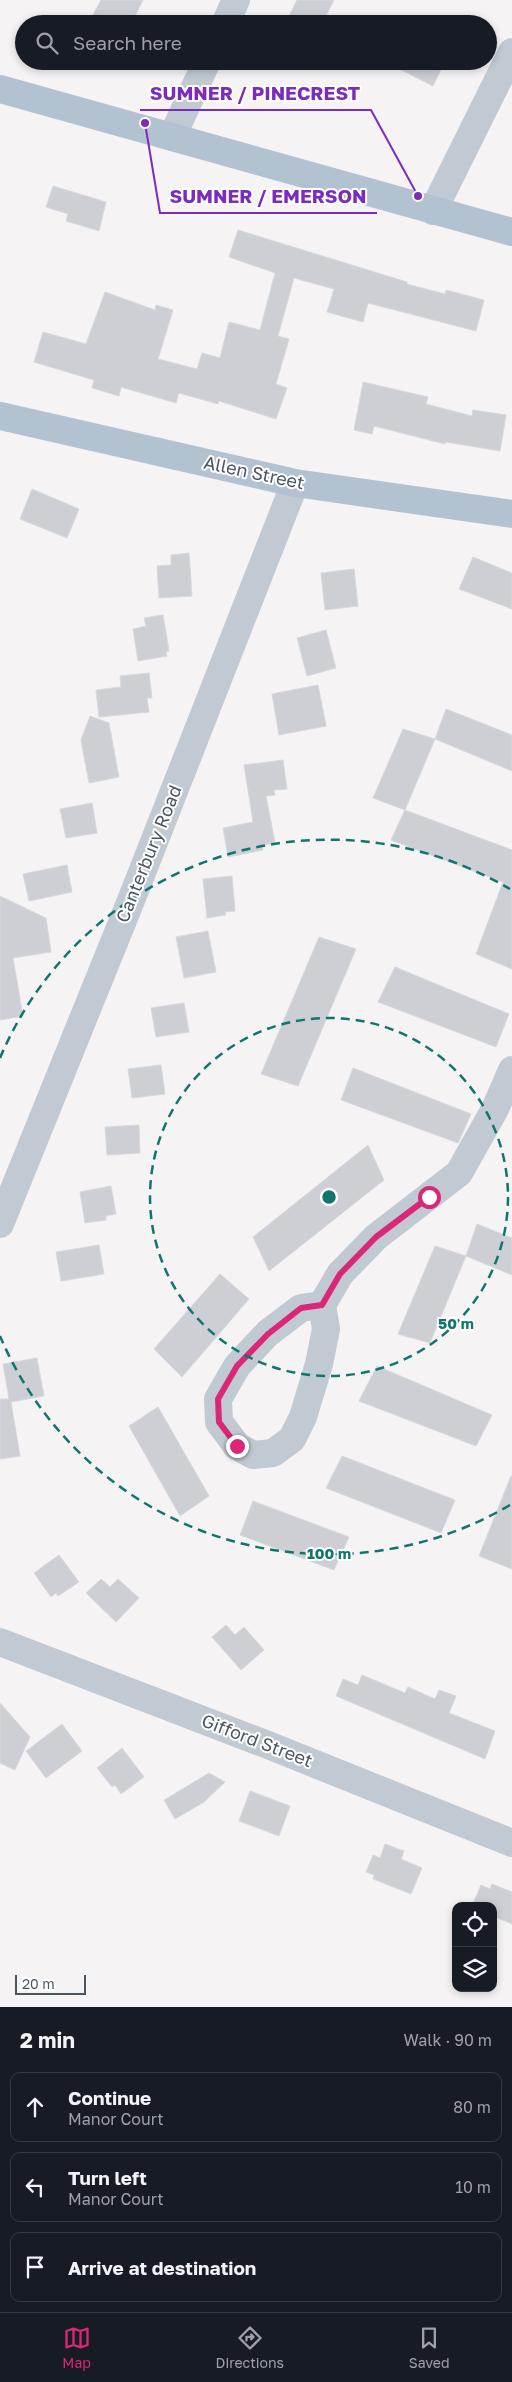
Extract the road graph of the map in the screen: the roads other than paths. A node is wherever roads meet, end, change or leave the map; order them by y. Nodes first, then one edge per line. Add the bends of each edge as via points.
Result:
1 (236, 0) edge
2 (229, 15) edge
3 (512, 52) edge
4 (203, 70) edge
5 (0, 89) edge
6 (172, 137) junction
7 (433, 212) junction
8 (512, 232) edge
9 (0, 416) edge
10 (295, 483) junction
11 (512, 514) edge
12 (512, 1070) edge
13 (0, 1224) edge
14 (322, 1305) junction
15 (0, 1642) edge
16 (512, 1843) edge

1 - 2 street
3 - 7 street
4 - 6 street
5 - 6 main road
6 - 7 main road
7 - 8 main road
9 - 10 main road, Allen Street
10 - 11 main road, Allen Street
10 - 13 street, Canterbury Road
12 - 14 street via 495,1109 459,1173 376,1237 340,1274
14 - 14 street via 326,1328 303,1417 292,1439 273,1453 253,1455 237,1446 219,1422 218,1399 237,1366 268,1334 301,1308
15 - 16 street, Gifford Street

